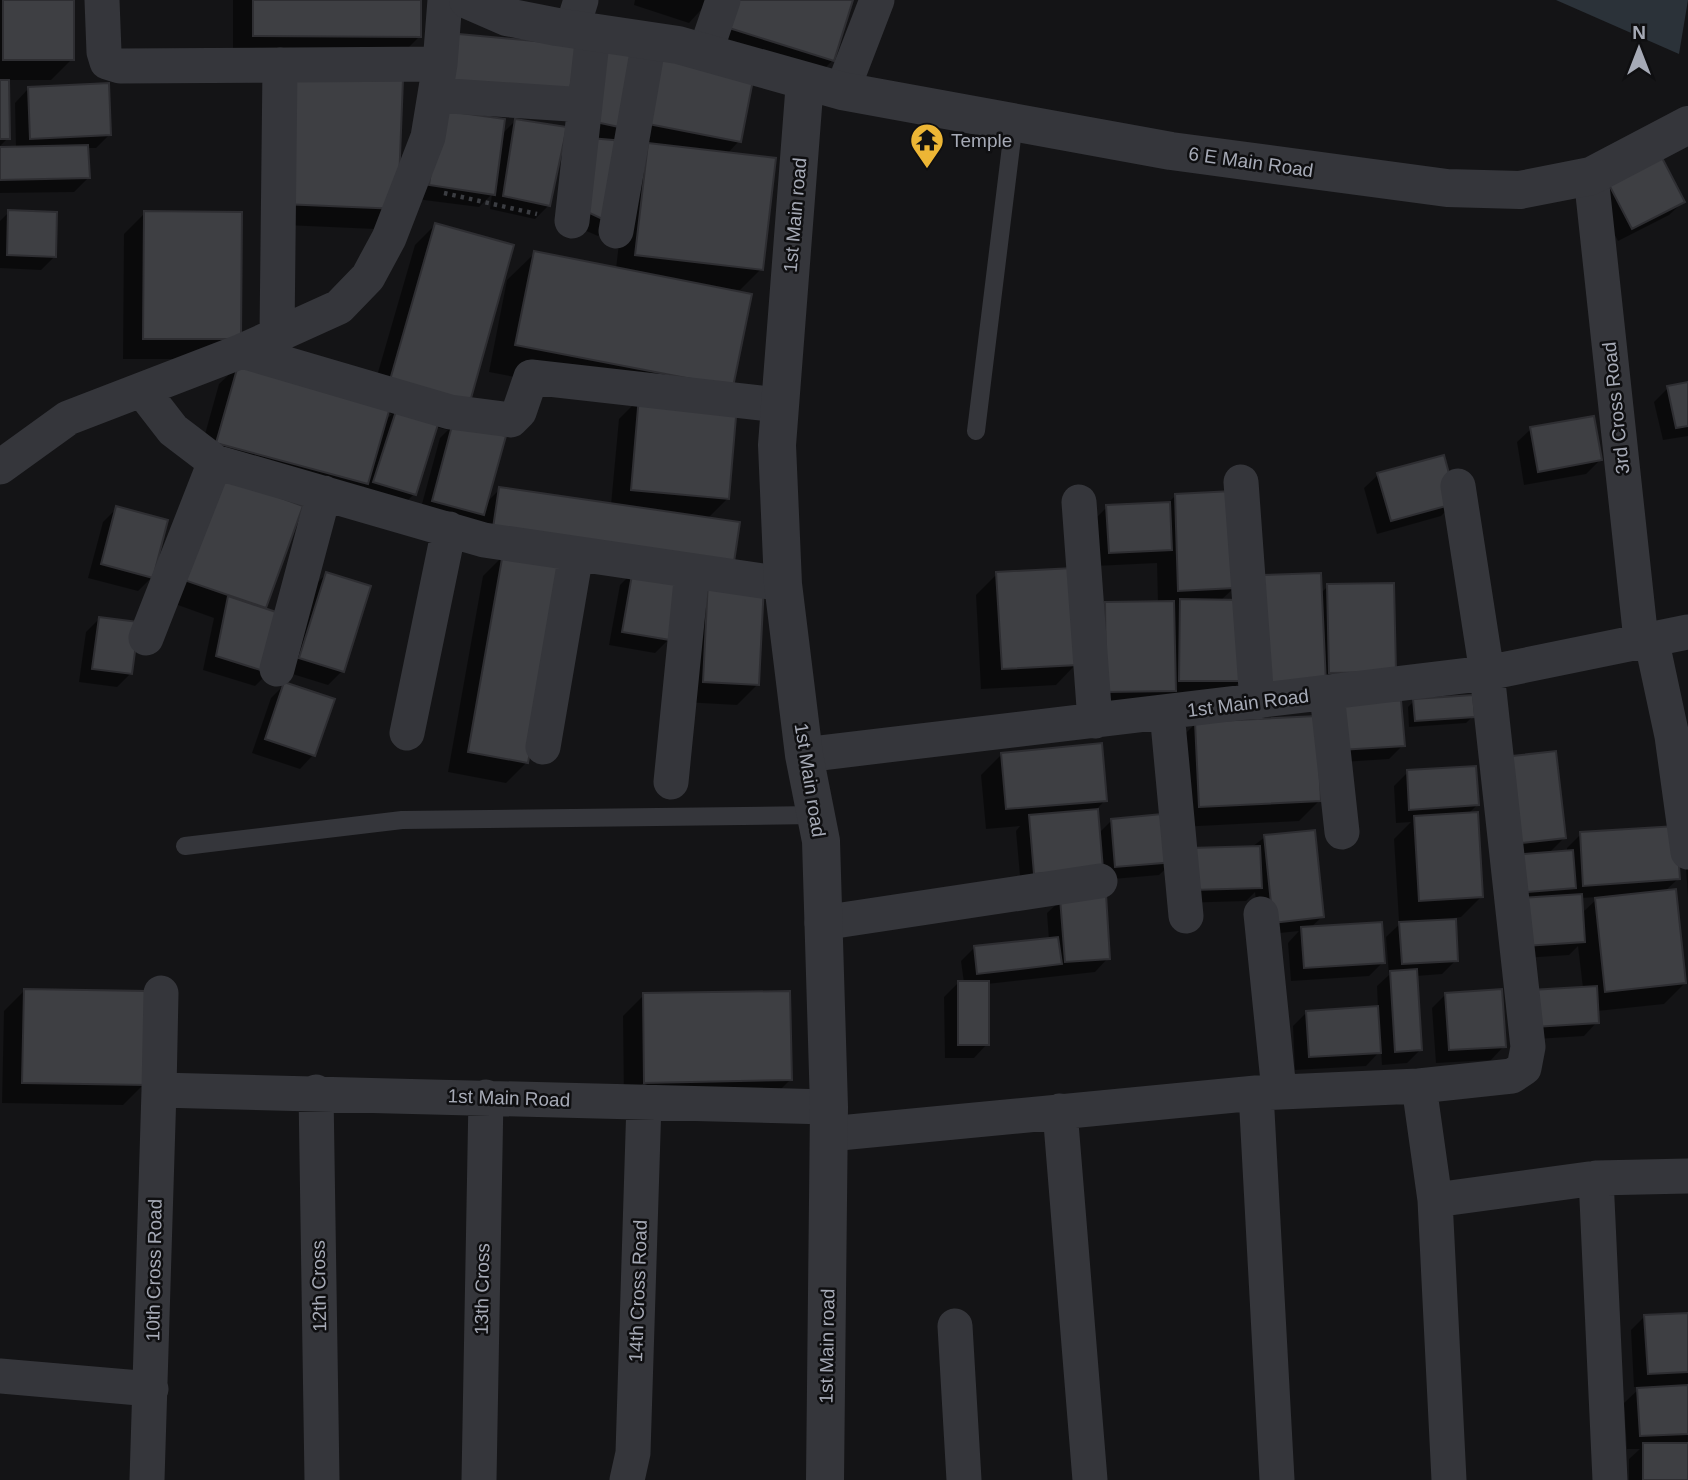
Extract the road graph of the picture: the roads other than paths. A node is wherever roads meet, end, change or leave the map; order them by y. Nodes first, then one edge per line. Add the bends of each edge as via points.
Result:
1 (102, 0) edge
2 (445, 0) edge
3 (468, 0) edge
4 (723, 0) edge
5 (877, 0) edge
6 (582, 21) edge
7 (649, 41) junction
8 (705, 53) junction
9 (281, 65) junction
10 (438, 79) junction
11 (824, 86) junction
12 (585, 105) junction
13 (1014, 122) junction
14 (1688, 125) edge
15 (1591, 176) junction
16 (572, 221) dead end
17 (616, 231) dead end
18 (277, 335) junction
19 (242, 351) junction
20 (142, 390) junction
21 (779, 405) junction
22 (976, 431) dead end
23 (215, 462) junction
24 (0, 467) edge
25 (1241, 482) dead end
26 (1458, 486) dead end
27 (324, 493) junction
28 (1079, 502) dead end
29 (449, 529) junction
30 (576, 554) junction
31 (692, 571) junction
32 (783, 584) junction
33 (1688, 632) edge
34 (146, 638) dead end
35 (1646, 639) junction
36 (277, 669) dead end
37 (1487, 673) junction
38 (1326, 694) junction
39 (1257, 702) junction
40 (1167, 712) junction
41 (1095, 721) junction
42 (407, 733) dead end
43 (543, 747) dead end
44 (804, 755) junction
45 (671, 782) dead end
46 (816, 815) junction
47 (1342, 832) dead end
48 (185, 846) dead end
49 (1688, 852) edge
50 (1100, 881) dead end
51 (1261, 914) dead end
52 (1186, 916) dead end
53 (822, 923) junction
54 (161, 993) dead end
55 (1419, 1086) junction
56 (173, 1091) junction
57 (316, 1092) junction
58 (1268, 1092) junction
59 (485, 1097) junction
60 (644, 1102) junction
61 (1060, 1111) junction
62 (829, 1120) junction
63 (1688, 1176) edge
64 (1596, 1178) junction
65 (1435, 1200) junction
66 (955, 1326) dead end
67 (0, 1376) edge
68 (151, 1389) junction
69 (147, 1480) edge
70 (322, 1480) edge
71 (479, 1480) edge
72 (627, 1480) edge
73 (825, 1480) edge
74 (964, 1480) edge
75 (1090, 1480) edge
76 (1277, 1480) edge
77 (1449, 1480) edge
78 (1611, 1480) edge

1 - 9 street via 107,62 120,66
2 - 10 street
3 - 6 street, 6 E Main Road via 508,16
4 - 8 street
5 - 11 street
6 - 7 street, 6 E Main Road
6 - 12 street
7 - 8 street, 6 E Main Road
7 - 17 street
8 - 11 street, 6 E Main Road
9 - 10 street
9 - 18 street
10 - 12 street
10 - 18 street via 428,137 389,238 368,277 339,307
11 - 13 street, 6 E Main Road
11 - 21 street, 1st Main road
12 - 16 street
13 - 15 street, 6 E Main Road via 1171,151 1447,188 1520,190
13 - 22 lane
14 - 15 street, 6 E Main Road
15 - 35 street, 3rd Cross Road
18 - 19 street
19 - 20 street
19 - 21 street via 450,412 512,420 531,377
20 - 23 street via 173,430
20 - 24 street via 68,418
21 - 32 street, 1st Main road
23 - 27 street
23 - 34 street
25 - 39 street
26 - 37 street, 1st Main Road
27 - 29 street
27 - 36 street
28 - 41 street
29 - 30 street via 484,540
29 - 42 street
30 - 31 street
30 - 43 street
31 - 32 street
31 - 45 street
32 - 44 street, 1st Main road
33 - 35 street, 1st Main Road
35 - 37 street, 1st Main Road
35 - 49 street, 3rd Cross Road via 1672,736
37 - 38 street, 1st Main Road
37 - 55 street, 1st Main Road via 1526,1058 1524,1068 1512,1076
38 - 39 street, 1st Main Road
38 - 47 street
39 - 40 street, 1st Main Road
40 - 41 street, 1st Main Road
40 - 52 street
41 - 44 street, 1st Main Road
44 - 46 street, 1st Main road
46 - 48 lane via 402,820
46 - 53 street, 1st Main road via 821,841
50 - 53 street
51 - 58 street
53 - 62 street, 1st Main road
54 - 56 street, 10th Cross Road
55 - 58 street, 1st Main Road
55 - 65 street
56 - 57 street, 1st Main Road
56 - 68 street, 10th Cross Road
57 - 59 street, 1st Main Road
57 - 70 street, 12th Cross
58 - 61 street, 1st Main Road
58 - 76 street
59 - 60 street, 1st Main Road
59 - 71 street, 13th Cross
60 - 62 street, 1st Main Road
60 - 72 street, 14th Cross Road via 633,1453
61 - 62 street, 1st Main Road
61 - 75 street
62 - 73 street, 1st Main road
63 - 64 street
64 - 65 street
64 - 78 street
65 - 77 street
66 - 74 street
67 - 68 street
68 - 69 street, 10th Cross Road

